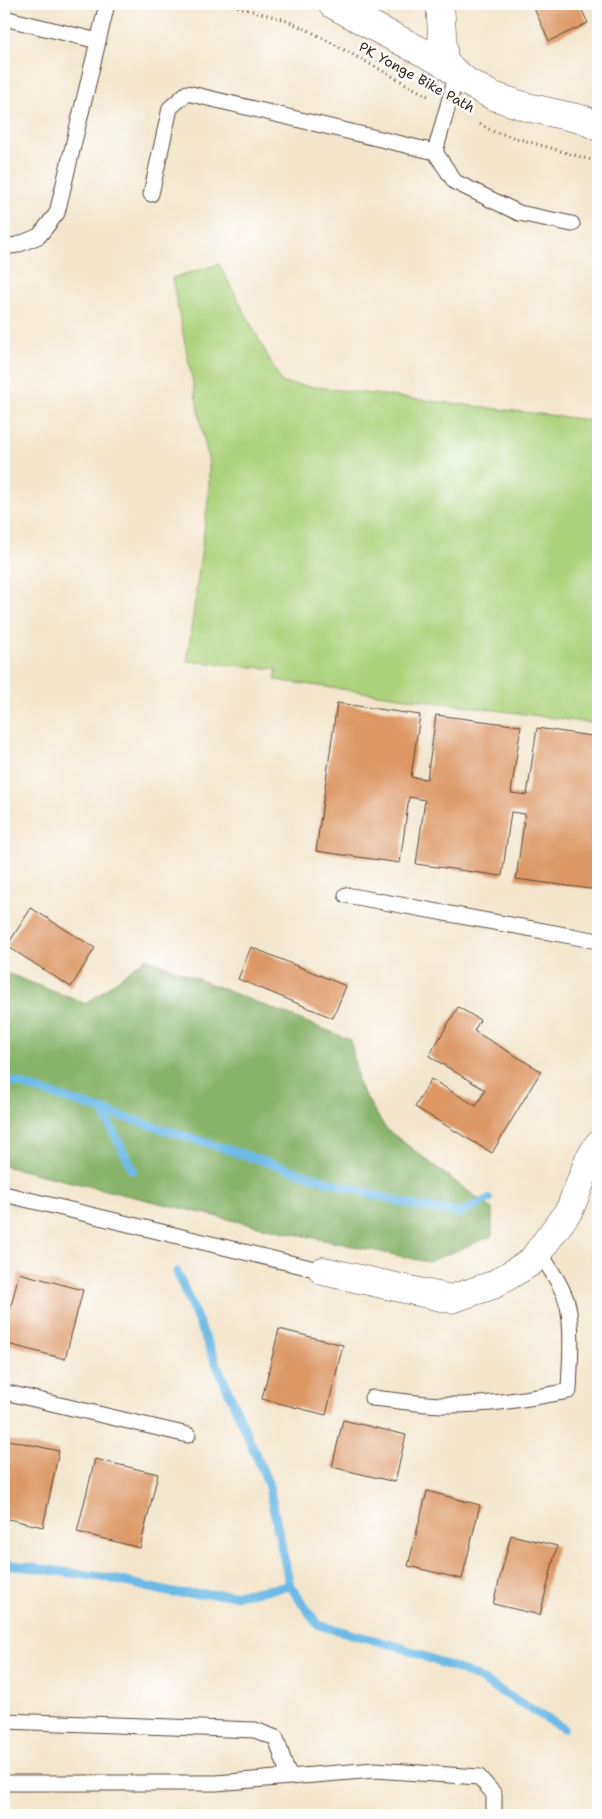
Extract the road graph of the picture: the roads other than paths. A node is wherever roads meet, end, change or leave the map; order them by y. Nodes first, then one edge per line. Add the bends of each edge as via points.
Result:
1 (107, 4) edge
2 (332, 4) edge
3 (440, 4) edge
4 (4, 18) edge
5 (98, 41) junction
6 (451, 68) junction
7 (594, 121) edge
8 (435, 152) junction
9 (151, 194) dead end
10 (572, 224) dead end
11 (4, 247) edge
12 (346, 895) dead end
13 (598, 941) edge
14 (598, 1145) edge
15 (4, 1194) edge
16 (539, 1251) junction
17 (323, 1271) joint
18 (4, 1392) edge
19 (372, 1398) dead end
20 (188, 1434) dead end
21 (4, 1721) edge
22 (289, 1777) junction
23 (4, 1783) edge
24 (494, 1815) edge

1 - 5 lane
2 - 6 street
3 - 6 street
4 - 5 lane
5 - 11 lane via 57,213 39,236
6 - 7 street via 467,82 493,96 526,107
6 - 8 lane via 448,107
8 - 9 lane via 187,93 170,108
8 - 10 lane via 455,182 519,213
12 - 13 lane
14 - 16 street via 570,1208
15 - 17 lane
16 - 17 street via 531,1262 493,1285 451,1299
16 - 19 lane via 560,1286 567,1305 571,1334 569,1391 471,1405
18 - 20 lane
21 - 22 lane via 255,1730 276,1738
22 - 23 lane via 216,1783
22 - 24 lane via 375,1770 479,1777 494,1794

